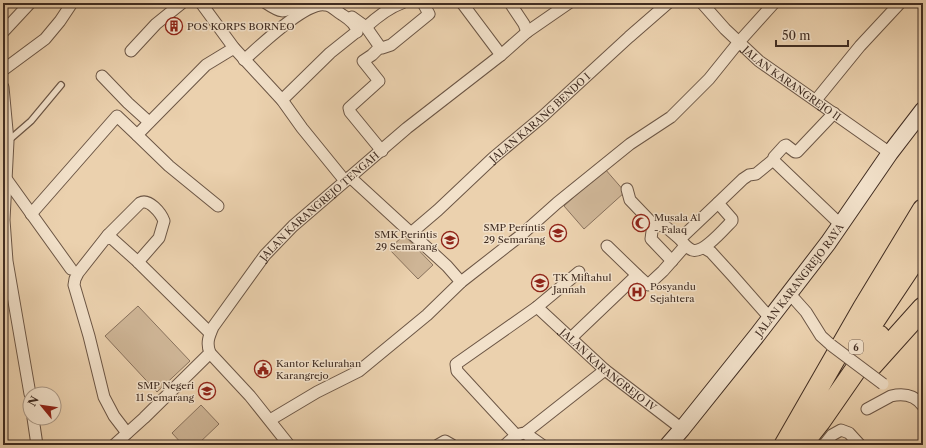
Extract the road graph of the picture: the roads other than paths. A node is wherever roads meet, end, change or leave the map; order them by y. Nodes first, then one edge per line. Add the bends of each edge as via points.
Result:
1 (30, 3) edge
2 (72, 3) edge
3 (182, 3) edge
4 (201, 3) edge
5 (266, 3) edge
6 (301, 3) edge
7 (334, 3) edge
8 (402, 3) edge
9 (423, 3) edge
10 (462, 3) edge
11 (510, 3) edge
12 (570, 3) edge
13 (668, 3) edge
14 (702, 3) edge
15 (774, 3) edge
16 (900, 3) edge
17 (366, 27) junction
18 (3, 32) edge
19 (527, 32) junction
20 (738, 43) junction
21 (380, 47) junction
22 (234, 48) junction
23 (131, 51) dead end
24 (501, 55) junction
25 (244, 60) junction
26 (3, 70) edge
27 (102, 76) dead end
28 (61, 85) dead end
29 (3, 86) edge
30 (282, 100) junction
31 (816, 100) junction
32 (128, 103) junction
33 (923, 110) edge
34 (834, 113) junction
35 (117, 116) junction
36 (149, 122) junction
37 (137, 135) junction
38 (8, 141) junction
39 (382, 150) junction
40 (890, 153) junction
41 (773, 160) junction
42 (346, 176) junction
43 (7, 180) junction
44 (627, 189) dead end
45 (718, 203) junction
46 (218, 206) dead end
47 (923, 210) edge
48 (30, 214) junction
49 (653, 224) junction
50 (841, 225) junction
51 (411, 233) junction
52 (108, 235) junction
53 (683, 242) junction
54 (607, 246) dead end
55 (923, 247) edge
56 (704, 248) junction
57 (672, 261) junction
58 (138, 262) junction
59 (74, 271) junction
60 (923, 271) edge
61 (579, 272) dead end
62 (637, 275) junction
63 (461, 282) junction
64 (789, 293) junction
65 (537, 307) junction
66 (923, 308) edge
67 (770, 318) junction
68 (210, 333) junction
69 (571, 338) junction
70 (210, 353) junction
71 (605, 370) junction
72 (29, 386) edge
73 (891, 396) junction
74 (923, 406) edge
75 (867, 409) dead end
76 (270, 420) junction
77 (820, 422) junction
78 (34, 426) edge
79 (682, 429) junction
80 (127, 433) junction
81 (521, 434) junction
82 (439, 444) edge
83 (37, 445) edge
84 (114, 445) edge
85 (289, 445) edge
86 (452, 445) edge
87 (505, 445) edge
88 (542, 445) edge
89 (668, 445) edge
90 (784, 445) edge
91 (801, 445) edge
92 (824, 445) edge
93 (860, 445) edge

1 - 18 street
2 - 26 street via 45,39
3 - 23 street via 156,24
4 - 22 street
5 - 6 street via 283,12
7 - 17 street
8 - 17 street via 384,12
9 - 21 street via 429,14 391,45
10 - 24 street
11 - 19 street
12 - 19 street, JALAN KARANGREJO TENGAH
13 - 51 street, JALAN KARANG BENDO I
14 - 20 street, JALAN KARANGREJO II
15 - 20 street
16 - 31 street via 860,46
17 - 21 street
19 - 24 street, JALAN KARANGREJO TENGAH
20 - 31 street, JALAN KARANGREJO II via 759,61
20 - 63 street via 709,79 671,117 630,144
21 - 39 street via 363,61 379,81 349,108
22 - 25 street
22 - 36 street via 206,65
24 - 39 street, JALAN KARANGREJO TENGAH
25 - 30 street
25 - 30 street via 302,12 322,4 328,5 356,27 356,33
27 - 32 street
28 - 38 lane via 31,121
29 - 38 street
30 - 42 street via 302,128
31 - 34 street, JALAN KARANGREJO II
32 - 35 street
32 - 36 street
33 - 40 main road, JALAN KARANGREJO RAYA
34 - 40 street, JALAN KARANGREJO II
34 - 41 street via 797,152 785,146
35 - 37 street
35 - 48 street
36 - 37 street
37 - 46 street via 169,166
38 - 43 street
39 - 42 street, JALAN KARANGREJO TENGAH
40 - 50 main road, JALAN KARANGREJO RAYA
41 - 45 street via 756,174 743,179
41 - 50 street
42 - 51 street
42 - 68 street, JALAN KARANGREJO TENGAH via 265,255
43 - 48 street
43 - 72 street via 4,220 7,261
44 - 49 street via 630,200
45 - 53 street
45 - 56 street via 732,221
47 - 90 highway
48 - 59 street
49 - 53 street via 666,226
49 - 57 street via 651,239
50 - 64 main road, JALAN KARANGREJO RAYA
51 - 63 street
52 - 58 street
52 - 58 street via 140,203 143,201 150,204 164,221 159,238
52 - 59 street
53 - 56 street via 692,250
53 - 57 street
54 - 62 street
55 - 90 highway, 6 via 841,370
56 - 67 street via 711,252
57 - 62 street via 649,284
58 - 68 street
59 - 80 street via 74,285 104,397
60 - 77 highway, 6
61 - 65 street
62 - 69 street
63 - 76 street via 427,315 359,371 316,392
64 - 67 main road, JALAN KARANGREJO RAYA
64 - 73 street, bridge via 806,312 820,336 883,384
65 - 69 street, JALAN KARANGREJO IV
65 - 81 street via 456,364 457,371
66 - 77 highway
67 - 79 main road, JALAN KARANGREJO RAYA
68 - 70 street via 207,346
69 - 71 street, JALAN KARANGREJO IV
70 - 76 street
70 - 80 street
71 - 79 street, JALAN KARANGREJO IV
71 - 81 street
73 - 74 street via 911,396
73 - 75 street
76 - 85 street
77 - 91 highway, 6
78 - 83 street
79 - 89 main road, JALAN KARANGREJO RAYA
80 - 84 street
81 - 87 street
81 - 88 street
82 - 86 street via 446,441
92 - 93 street via 837,431 845,430

